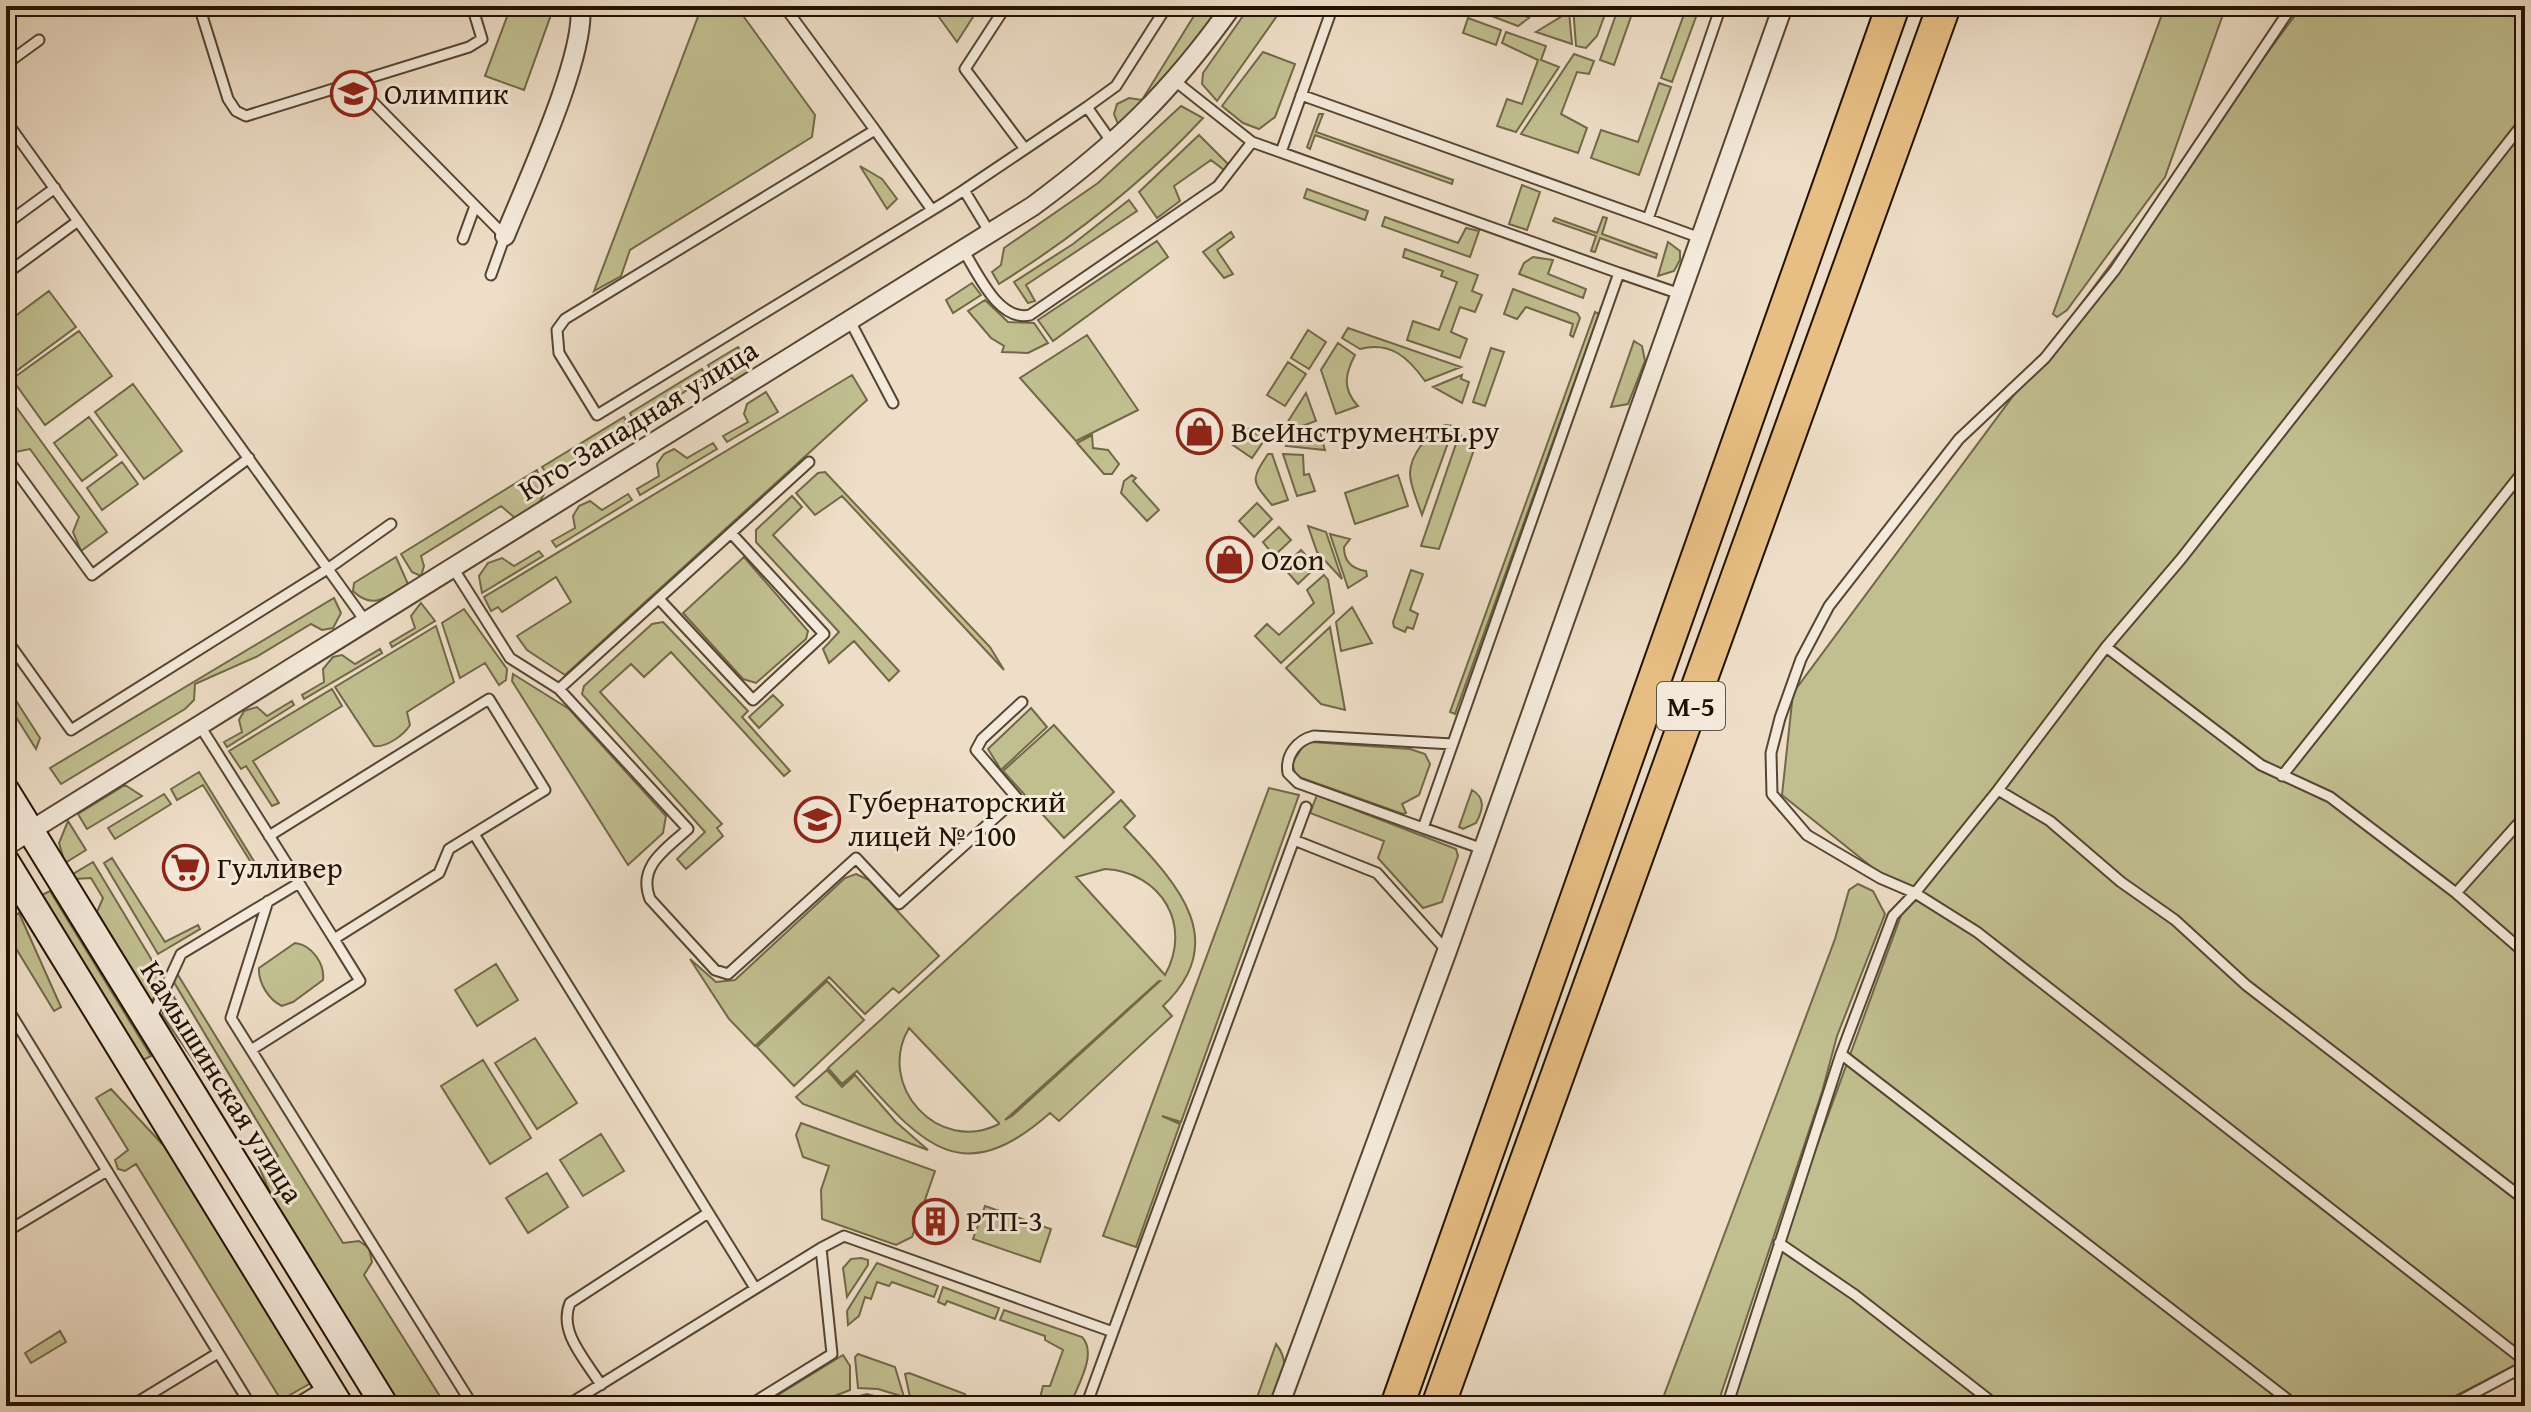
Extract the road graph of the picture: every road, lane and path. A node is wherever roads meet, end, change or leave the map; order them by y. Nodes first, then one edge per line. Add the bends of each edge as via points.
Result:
1 (199, 6) edge
2 (472, 6) edge
3 (580, 6) edge
4 (784, 6) edge
5 (1006, 6) edge
6 (1167, 6) edge
7 (1232, 6) edge
8 (1333, 6) edge
9 (1721, 6) edge
10 (1783, 6) edge
11 (1893, 6) edge
12 (1944, 6) edge
13 (2292, 6) edge
14 (39, 40) dead end
15 (6, 64) edge
16 (1175, 81) junction
17 (354, 83) junction
18 (1301, 95) junction
19 (1087, 107) junction
20 (6, 121) edge
21 (2525, 121) edge
22 (875, 130) junction
23 (1252, 142) junction
24 (1113, 144) junction
25 (1025, 149) junction
26 (1281, 152) junction
27 (55, 188) junction
28 (964, 190) junction
29 (475, 206) junction
30 (932, 210) junction
31 (1648, 219) junction
32 (78, 221) junction
33 (6, 224) edge
34 (990, 233) junction
35 (505, 236) junction
36 (463, 239) dead end
37 (1703, 239) junction
38 (963, 250) junction
39 (1619, 273) junction
40 (6, 274) edge
41 (491, 275) dead end
42 (1683, 295) junction
43 (850, 321) junction
44 (893, 403) dead end
45 (6, 457) edge
46 (249, 458) junction
47 (809, 462) dead end
48 (2525, 469) edge
49 (391, 524) dead end
50 (731, 533) junction
51 (329, 568) junction
52 (453, 568) junction
53 (659, 599) junction
54 (366, 622) junction
55 (6, 639) edge
56 (2106, 647) junction
57 (559, 689) junction
58 (1022, 702) dead end
59 (200, 726) junction
60 (1452, 744) junction
61 (2282, 776) junction
62 (1998, 790) junction
63 (6, 791) edge
64 (1306, 807) dead end
65 (2525, 816) edge
66 (1423, 828) junction
67 (31, 831) junction
68 (474, 834) junction
69 (269, 836) junction
70 (1294, 840) junction
71 (6, 846) edge
72 (1484, 849) junction
73 (6, 862) edge
74 (299, 883) junction
75 (1915, 893) junction
76 (2456, 893) junction
77 (268, 901) junction
78 (334, 939) junction
79 (1447, 951) junction
80 (2525, 953) edge
81 (6, 1006) edge
82 (149, 1024) junction
83 (251, 1050) junction
84 (1841, 1054) junction
85 (173, 1064) junction
86 (142, 1083) junction
87 (107, 1171) junction
88 (2525, 1200) edge
89 (708, 1213) junction
90 (6, 1232) edge
91 (1779, 1243) junction
92 (821, 1248) junction
93 (755, 1288) junction
94 (1113, 1332) junction
95 (218, 1353) junction
96 (2525, 1363) edge
97 (601, 1385) junction
98 (334, 1395) edge
99 (131, 1406) edge
100 (251, 1406) edge
101 (292, 1406) edge
102 (385, 1406) edge
103 (473, 1406) edge
104 (566, 1406) edge
105 (748, 1406) edge
106 (1086, 1406) edge
107 (1279, 1406) edge
108 (1397, 1406) edge
109 (1438, 1406) edge
110 (1727, 1406) edge
111 (1997, 1406) edge
112 (2296, 1406) edge
113 (2450, 1406) edge

1 - 17 lane via 228,99 246,116
2 - 17 lane via 482,39
3 - 35 street via 570,70
4 - 22 lane
5 - 25 lane via 965,69
6 - 19 lane via 1116,86
7 - 16 street, Юго-Западная улица
8 - 18 lane
9 - 31 lane
10 - 37 street
11 - 108 highway, М-5
12 - 109 highway, М-5
13 - 75 lane via 2115,270 2045,358 1959,439 1829,606 1801,659 1771,753 1772,794 1807,835
14 - 15 lane
16 - 23 lane
16 - 24 street, Юго-Западная улица
17 - 29 lane
18 - 26 lane
18 - 31 lane
19 - 24 lane
19 - 25 lane
20 - 27 lane
21 - 56 lane
22 - 30 lane
22 - 30 lane via 565,319 557,330 559,353 597,415
23 - 26 lane
23 - 38 lane via 1218,186 1030,315 1018,317 1005,310
24 - 34 street, Юго-Западная улица
25 - 28 lane
26 - 39 lane
27 - 32 lane
27 - 33 lane
28 - 30 lane
28 - 34 lane
29 - 35 lane
29 - 36 lane
31 - 37 lane
32 - 40 lane
32 - 46 lane
34 - 38 street, Юго-Западная улица
35 - 41 lane
37 - 42 street
38 - 43 street, Юго-Западная улица
39 - 42 lane
39 - 60 lane
42 - 72 street
43 - 44 lane
43 - 52 street, Юго-Западная улица
45 - 46 lane via 92,575
46 - 51 lane
47 - 50 lane
48 - 61 lane
49 - 51 lane
50 - 53 lane
50 - 53 lane via 824,634 753,700
51 - 54 lane
51 - 55 lane via 71,730
52 - 54 street, Юго-Западная улица
52 - 57 lane via 510,658
53 - 57 lane
54 - 59 street, Юго-Западная улица
56 - 61 lane
56 - 62 lane
57 - 58 lane via 688,829 652,863 644,885 650,899 715,970 728,974 856,858 899,904 1017,798 976,750
59 - 67 street, Юго-Западная улица
59 - 69 lane
60 - 66 lane
60 - 66 lane via 1314,736 1300,741 1289,760 1287,769 1294,781
61 - 76 lane via 2330,797
62 - 75 lane
62 - 88 lane via 2050,821 2175,920 2246,985
63 - 67 street, Камышинская улица
64 - 70 lane
65 - 76 lane
66 - 72 lane
67 - 71 street, Юго-Западная улица
67 - 82 street, Камышинская улица
68 - 69 lane via 545,790 489,699
68 - 78 lane via 449,849 439,873
68 - 89 lane
69 - 74 lane
70 - 79 lane via 1377,873
70 - 94 lane
72 - 79 street
73 - 86 street
74 - 77 lane
74 - 78 lane
75 - 84 lane via 1893,916
75 - 96 lane via 1977,932
76 - 80 lane
77 - 82 lane via 181,954
77 - 83 lane via 231,1018
78 - 83 lane via 360,981
79 - 107 street
81 - 87 lane
82 - 85 street, Камышинская улица
83 - 103 lane
84 - 91 lane
84 - 112 lane
85 - 86 street
85 - 102 street, Камышинская улица
86 - 98 street
87 - 90 lane
87 - 95 lane
89 - 93 lane
89 - 97 lane via 570,1303 564,1317 567,1330
91 - 110 lane
91 - 111 lane
92 - 93 lane
92 - 94 lane via 844,1236
92 - 105 lane via 832,1354
93 - 97 lane
94 - 106 lane
95 - 99 lane
95 - 100 lane
96 - 113 lane
97 - 104 lane
98 - 101 lane

